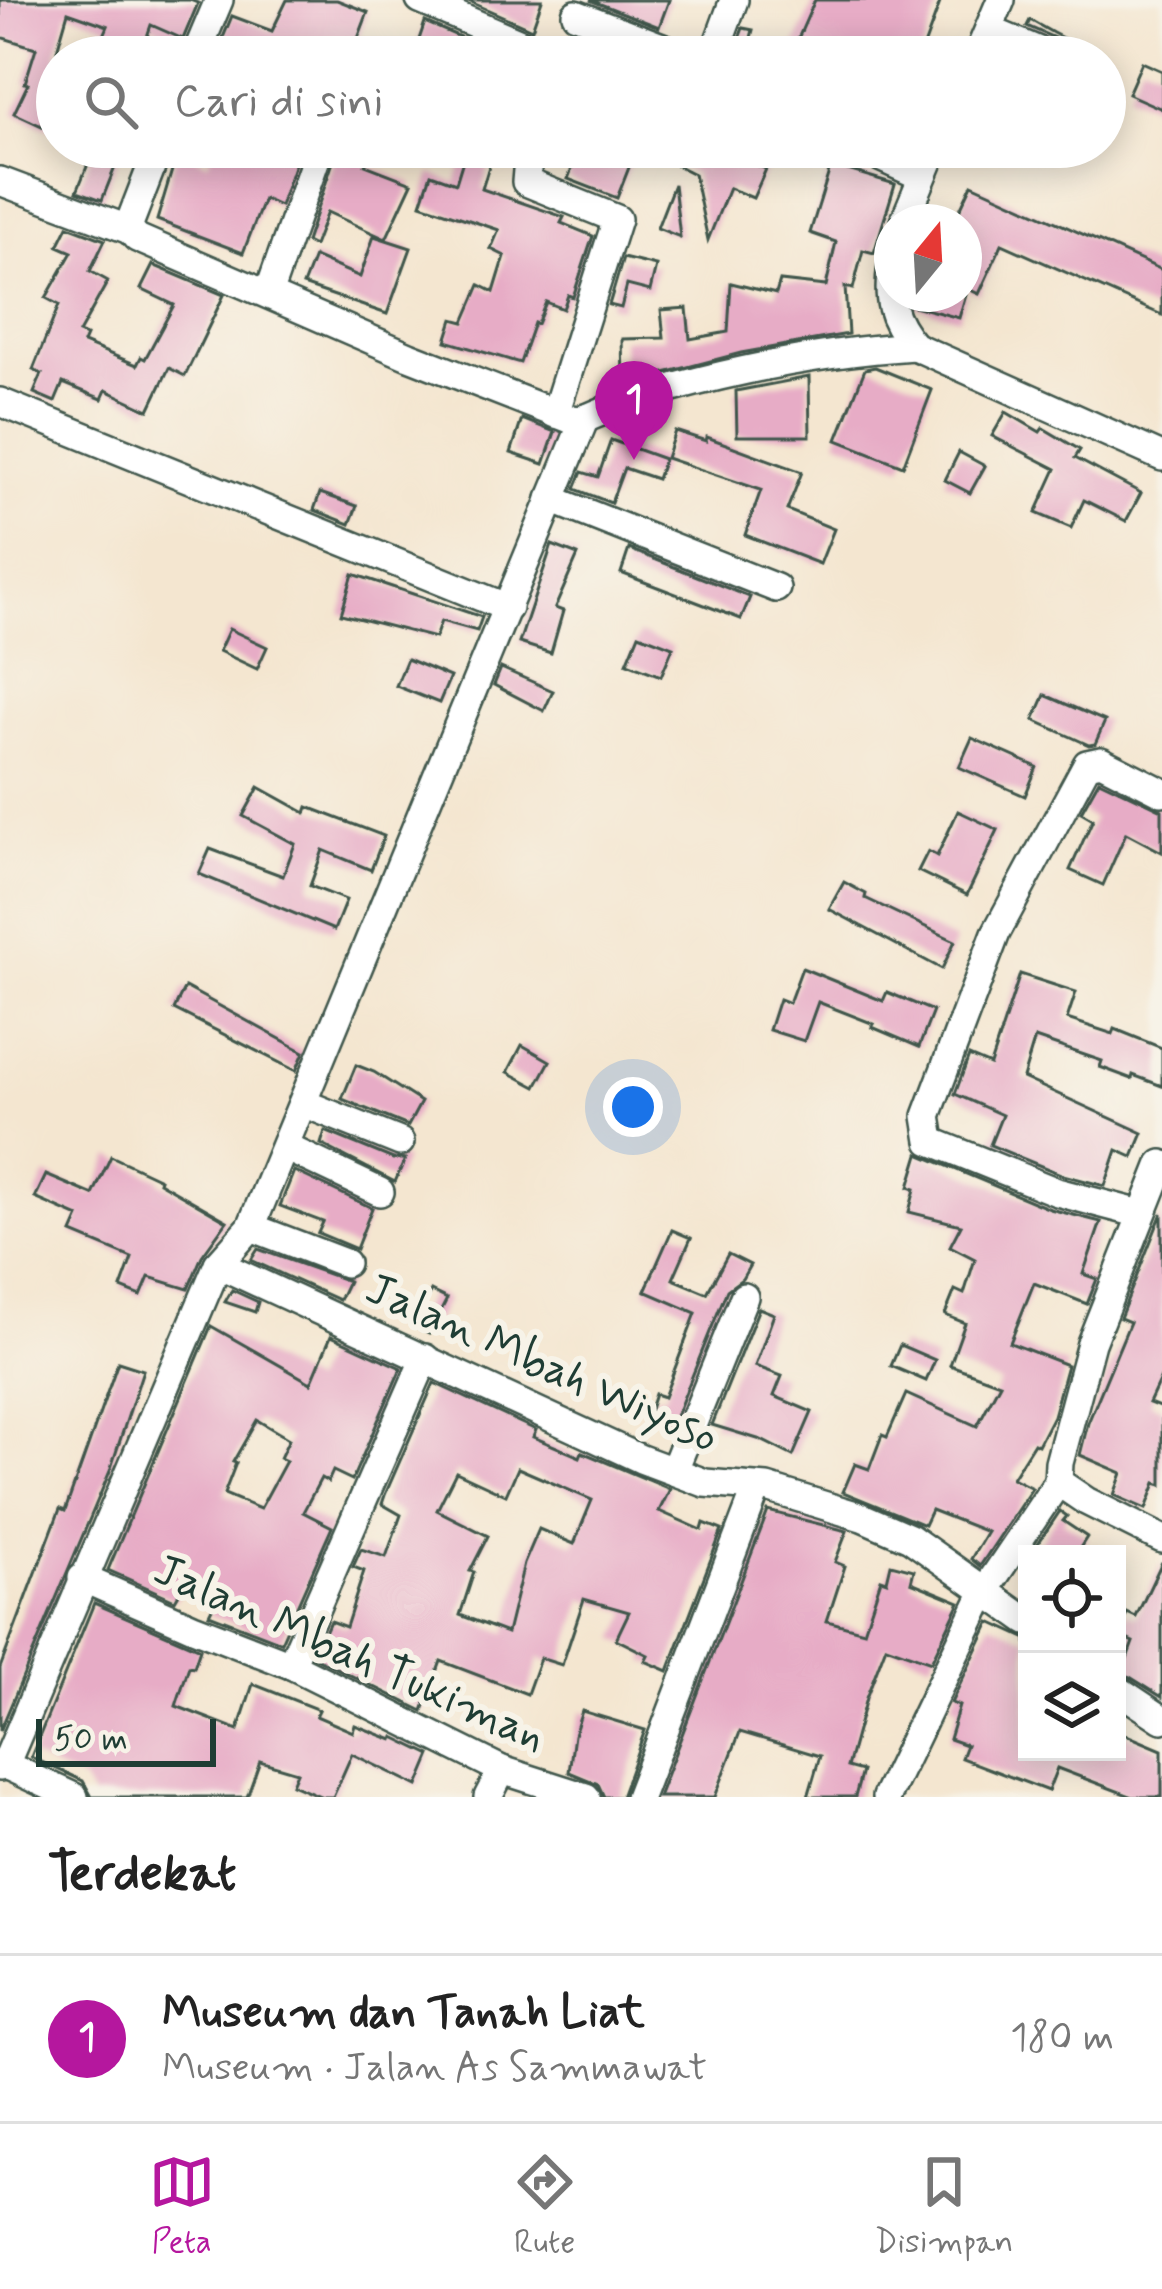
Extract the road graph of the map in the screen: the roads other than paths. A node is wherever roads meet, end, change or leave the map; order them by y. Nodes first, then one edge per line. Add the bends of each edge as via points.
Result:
1 (219, 0) edge
2 (419, 0) edge
3 (734, 0) edge
4 (1001, 0) edge
5 (578, 7) edge
6 (988, 30) junction
7 (208, 36) edge
8 (504, 36) edge
9 (564, 36) edge
10 (642, 36) edge
11 (720, 36) edge
12 (986, 36) edge
13 (1002, 36) edge
14 (151, 168) edge
15 (313, 168) edge
16 (527, 168) edge
17 (904, 168) edge
18 (926, 168) edge
19 (922, 176) junction
20 (0, 181) edge
21 (911, 204) edge
22 (130, 230) junction
23 (269, 292) junction
24 (891, 312) joint
25 (914, 346) junction
26 (868, 349) junction
27 (0, 402) edge
28 (555, 414) junction
29 (585, 418) junction
30 (1162, 457) edge
31 (551, 500) junction
32 (776, 588) dead end
33 (508, 608) junction
34 (1162, 792) edge
35 (311, 1106) junction
36 (400, 1142) dead end
37 (293, 1151) junction
38 (1162, 1165) edge
39 (380, 1192) dead end
40 (1141, 1214) junction
41 (251, 1227) junction
42 (345, 1263) dead end
43 (218, 1264) junction
44 (744, 1297) dead end
45 (425, 1358) junction
46 (674, 1470) junction
47 (1058, 1481) junction
48 (757, 1488) junction
49 (1162, 1539) edge
50 (82, 1578) junction
51 (986, 1588) junction
52 (1018, 1614) edge
53 (291, 1665) junction
54 (1126, 1695) edge
55 (1162, 1719) edge
56 (2, 1766) edge
57 (502, 1770) junction
58 (74, 1797) edge
59 (488, 1797) edge
60 (586, 1797) edge
61 (639, 1797) edge
62 (886, 1797) edge

1 - 7 street
2 - 8 street
3 - 11 street
4 - 6 street
5 - 9 street
5 - 10 street
6 - 12 street
6 - 13 street
14 - 22 street
15 - 23 street
16 - 28 street via 526,182 617,219
17 - 19 street
18 - 19 street
19 - 21 street
20 - 22 street
22 - 23 street
23 - 28 street
24 - 25 street
24 - 26 street
25 - 26 street
25 - 30 street
26 - 29 street via 705,381
27 - 33 street
28 - 29 street
29 - 31 street
31 - 32 street
31 - 33 street
33 - 35 street via 389,886
34 - 40 street via 1100,761 1087,764 996,933 927,1116 931,1141 1057,1192
35 - 36 street
35 - 37 street
37 - 39 street
37 - 41 street
38 - 40 street
40 - 47 street via 1091,1343
41 - 42 street
41 - 43 street
43 - 45 street, Jalan Mbah Wiyoso
43 - 50 street
44 - 46 street
45 - 46 street, Jalan Mbah Wiyoso
45 - 53 street
46 - 48 street, Jalan Mbah Wiyoso via 704,1483
47 - 49 street
47 - 51 street
48 - 51 street, Jalan Mbah Wiyoso via 862,1517
48 - 61 street
50 - 53 street, Jalan Mbah Tukiman
50 - 56 street
51 - 52 street, Jalan Mbah Wiyoso
51 - 62 street
53 - 57 street, Jalan Mbah Tukiman
54 - 55 street
56 - 58 street
57 - 59 street
57 - 60 street, Jalan Mbah Tukiman

